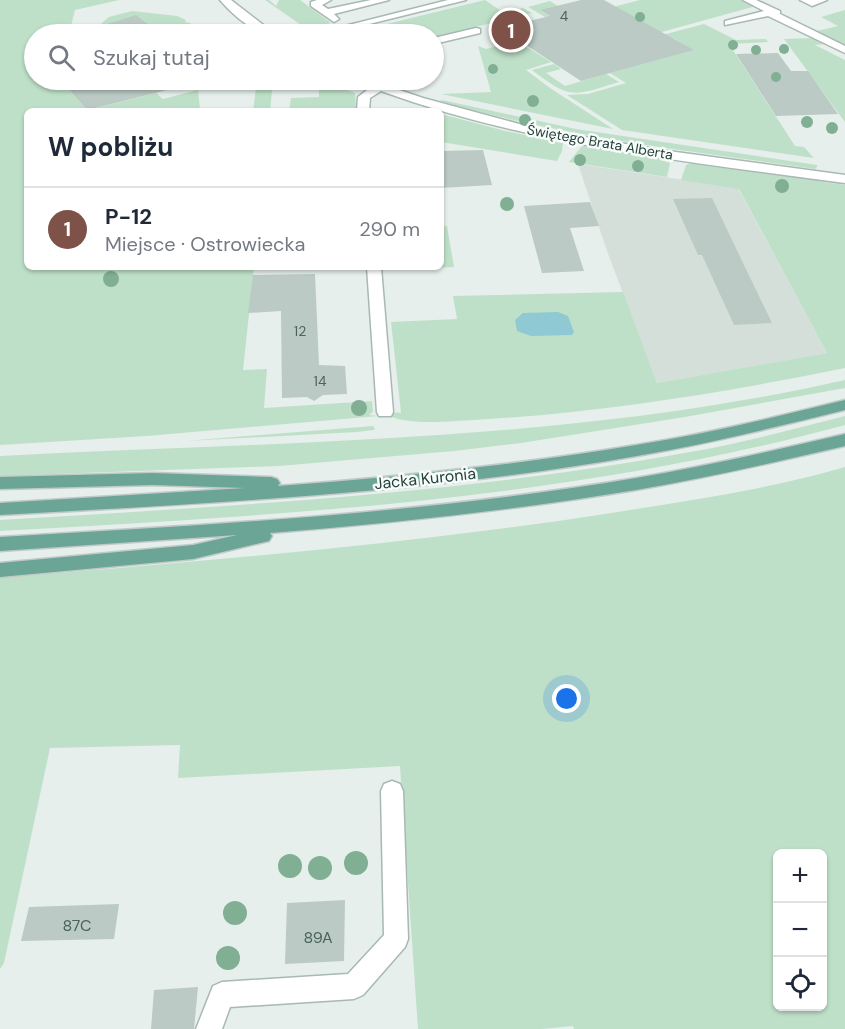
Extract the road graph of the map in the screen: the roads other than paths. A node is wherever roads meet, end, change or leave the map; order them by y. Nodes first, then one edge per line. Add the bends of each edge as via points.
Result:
1 (225, 0) edge
2 (326, 0) edge
3 (384, 0) edge
4 (462, 0) edge
5 (748, 0) edge
6 (805, 0) edge
7 (822, 0) edge
8 (327, 13) junction
9 (783, 20) junction
10 (729, 23) dead end
11 (255, 24) edge
12 (341, 24) edge
13 (363, 24) edge
14 (476, 31) dead end
15 (444, 39) edge
16 (845, 50) edge
17 (374, 90) edge
18 (388, 90) edge
19 (363, 108) edge
20 (845, 179) edge
21 (374, 270) edge
22 (845, 405) edge
23 (385, 412) dead end
24 (845, 440) edge
25 (0, 483) edge
26 (325, 488) junction
27 (0, 509) edge
28 (323, 523) junction
29 (0, 544) edge
30 (0, 570) edge
31 (392, 791) dead end
32 (209, 1029) edge

1 - 11 street
2 - 8 street via 315,4
3 - 8 street
4 - 13 street
5 - 9 street
6 - 7 street
8 - 12 street
9 - 10 street via 766,13
9 - 16 street
14 - 15 street
17 - 19 street via 364,97
18 - 20 street, Świętego Brata Alberta via 469,116 573,139
21 - 23 street
22 - 26 main road, Jacka Kuronia via 742,431 608,455
24 - 28 main road, Jacka Kuronia via 742,465 619,487
25 - 26 main road via 213,480
26 - 27 main road, Jacka Kuronia
28 - 29 main road, Jacka Kuronia
28 - 30 main road via 193,552
31 - 32 street via 396,939 354,986 222,995

